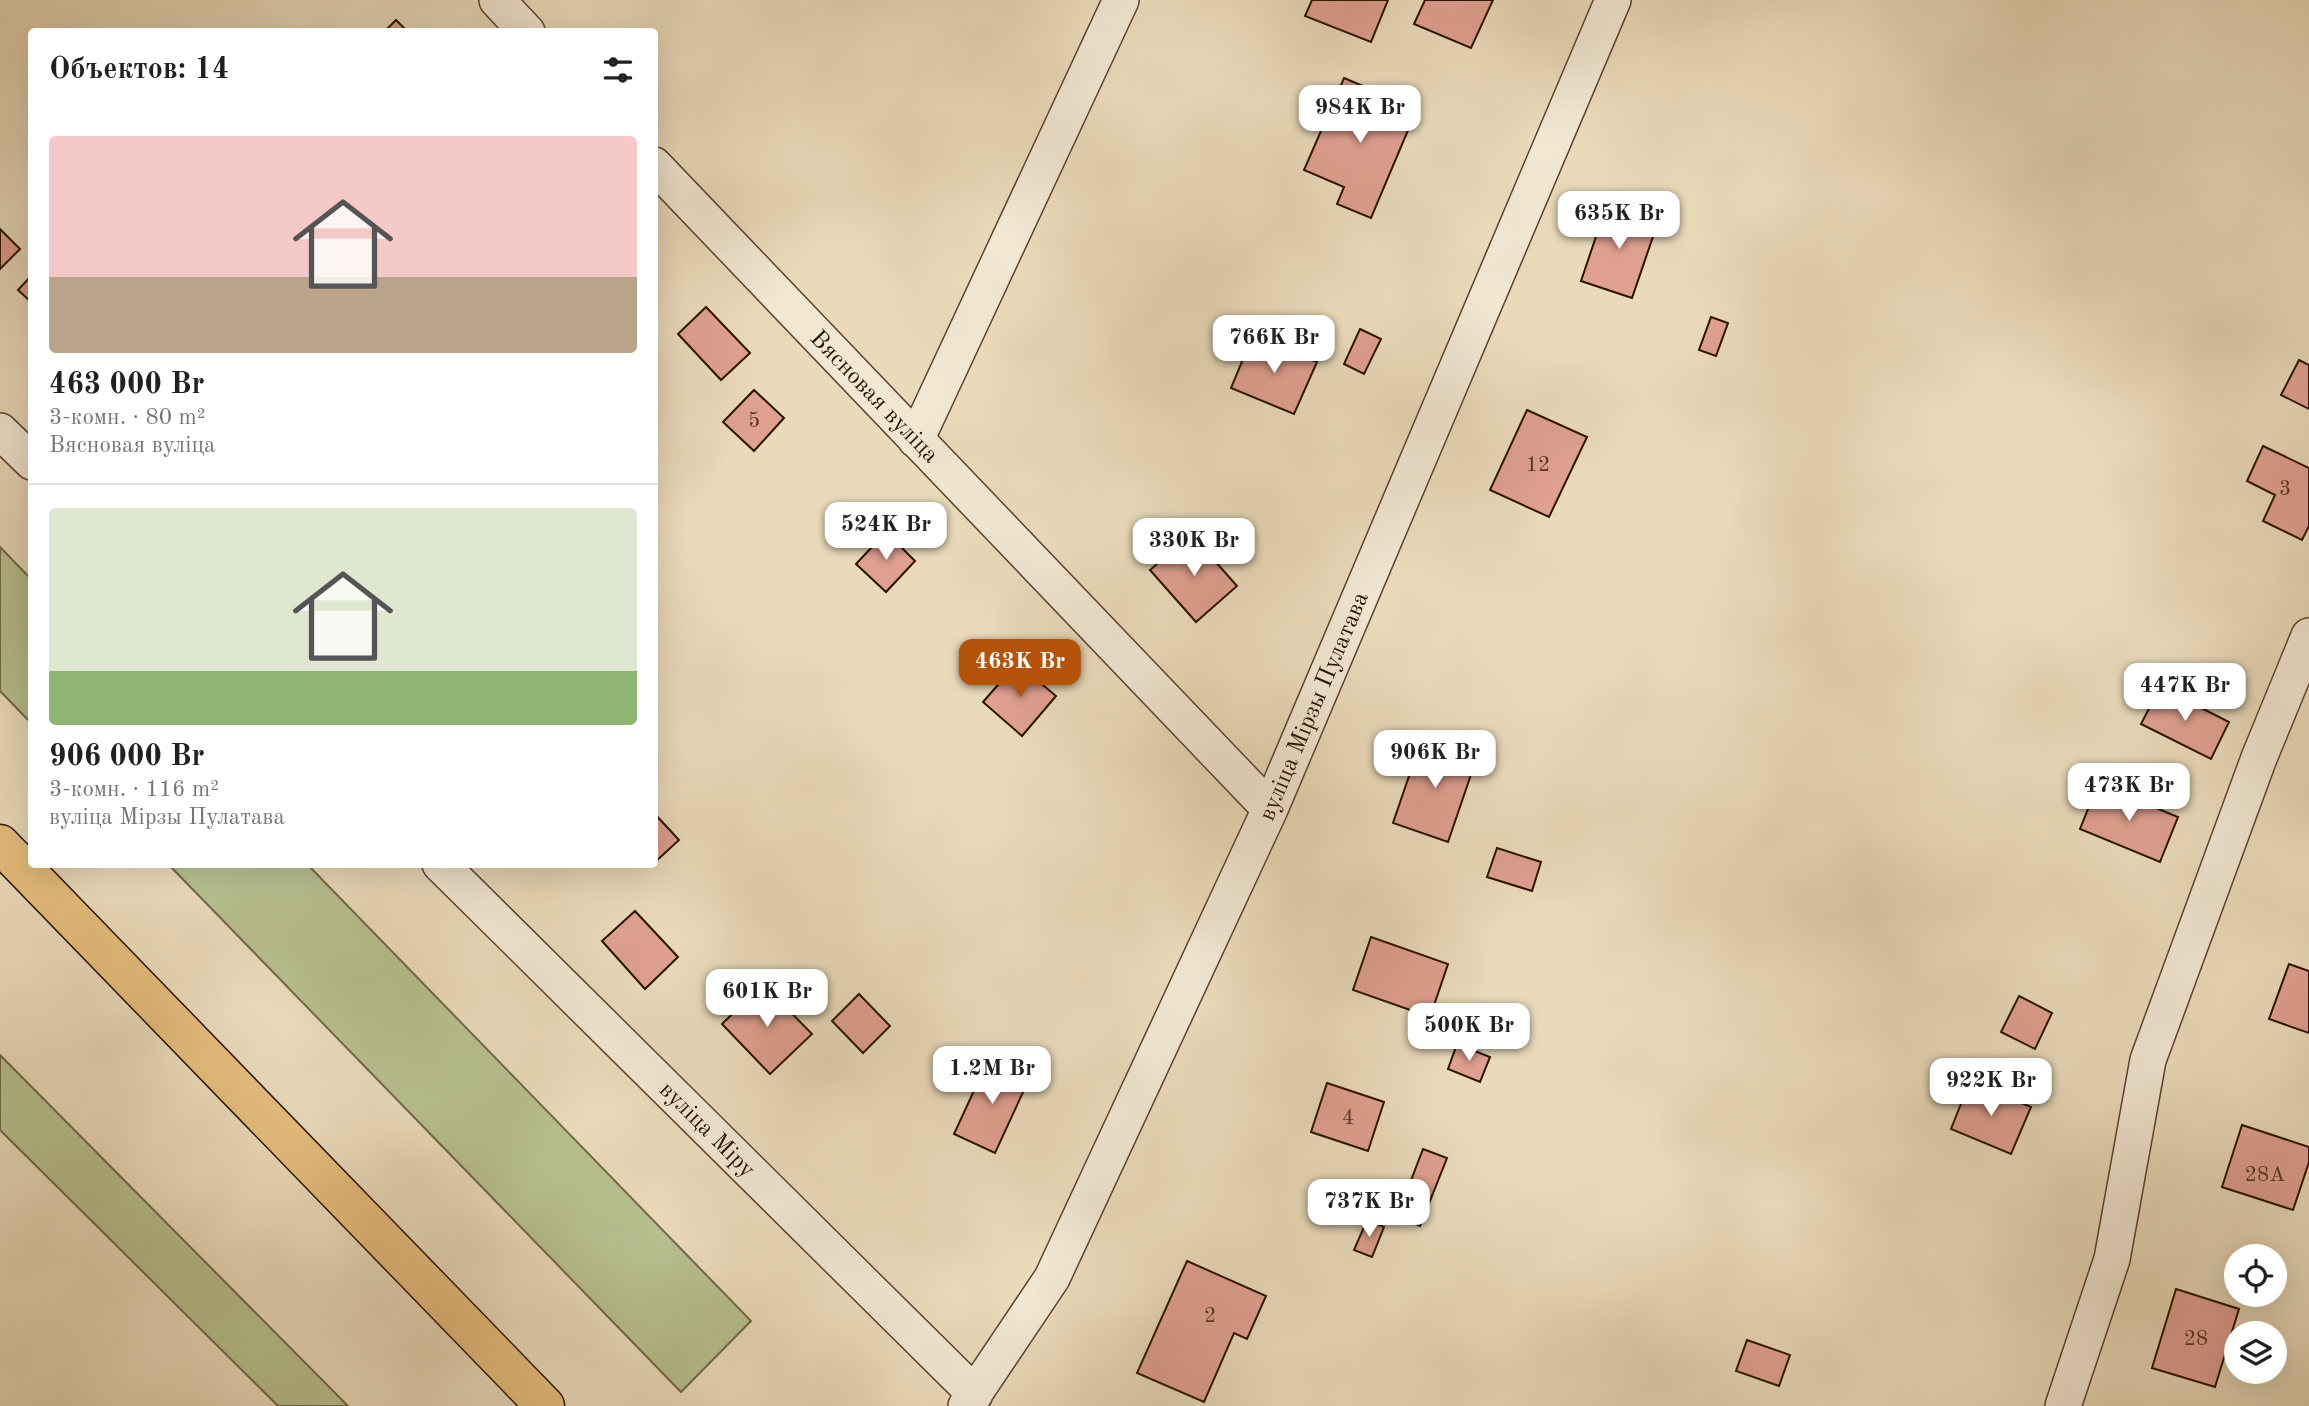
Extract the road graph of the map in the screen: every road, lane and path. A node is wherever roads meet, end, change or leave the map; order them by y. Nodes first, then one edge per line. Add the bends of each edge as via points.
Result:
1 (496, 0) edge
2 (1121, 0) edge
3 (1613, 0) edge
4 (523, 28) edge
5 (658, 170) edge
6 (0, 431) edge
7 (916, 440) junction
8 (28, 458) edge
9 (2309, 636) edge
10 (1270, 809) junction
11 (0, 844) edge
12 (444, 868) edge
13 (971, 1400) edge
14 (545, 1406) edge
15 (2063, 1406) edge

1 - 4 street
2 - 7 street
3 - 10 street, вуліца Мірзы Пулатава
5 - 7 street, Вясновая вуліца
6 - 8 street
7 - 10 street, Вясновая вуліца
9 - 15 street via 2148,1060 2112,1259
10 - 13 street, вуліца Мірзы Пулатава via 1052,1278
11 - 14 main road
12 - 13 street, вуліца Міру

